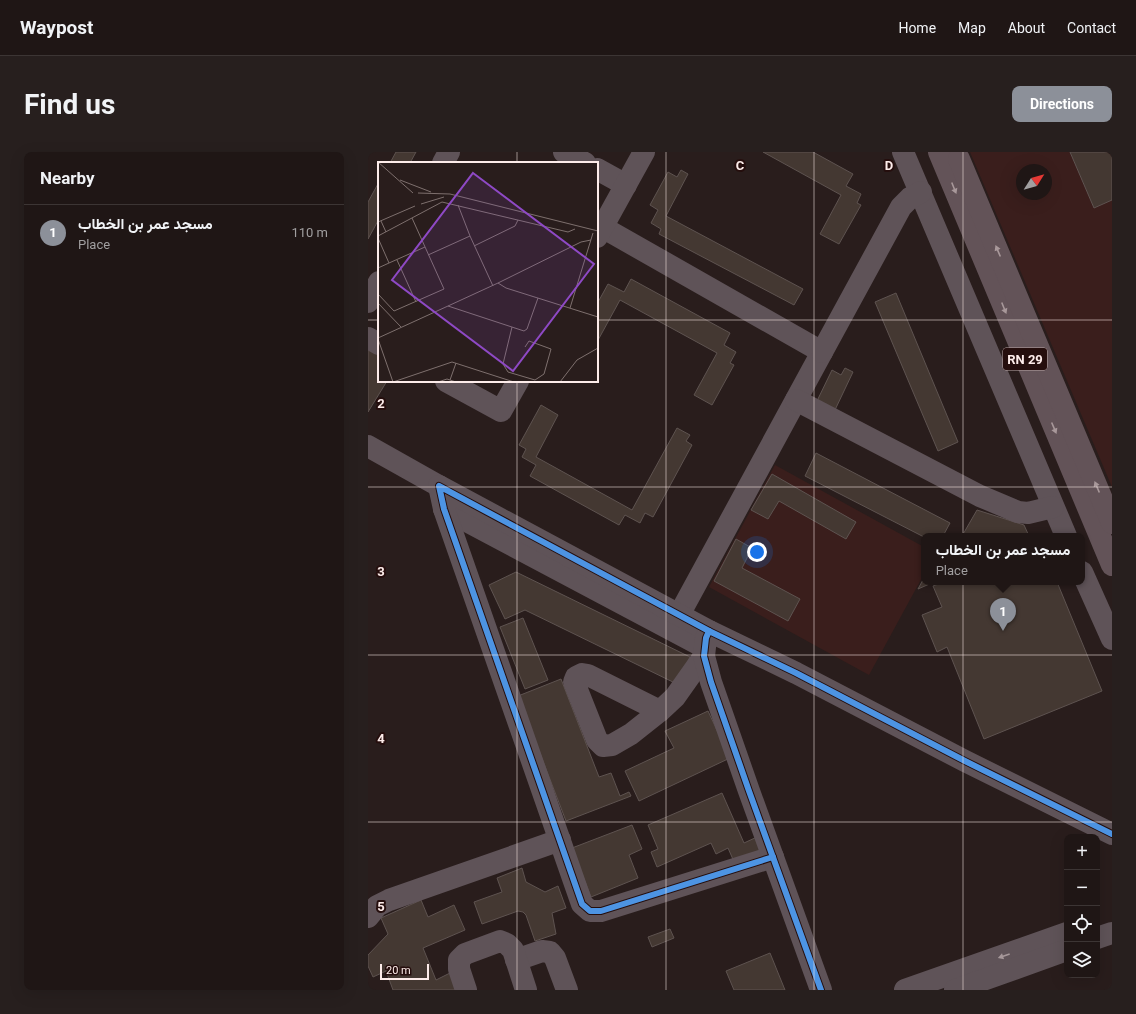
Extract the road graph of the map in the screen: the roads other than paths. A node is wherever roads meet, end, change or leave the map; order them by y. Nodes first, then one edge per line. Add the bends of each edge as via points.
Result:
1 (448, 152) edge
2 (564, 152) edge
3 (644, 152) edge
4 (903, 152) edge
5 (939, 152) edge
6 (956, 152) edge
7 (443, 162) edge
8 (583, 162) edge
9 (598, 170) edge
10 (626, 185) junction
11 (921, 192) junction
12 (600, 232) edge
13 (378, 284) edge
14 (368, 302) edge
15 (368, 338) edge
16 (378, 343) edge
17 (822, 352) junction
18 (448, 382) edge
19 (517, 382) edge
20 (796, 400) junction
21 (368, 446) edge
22 (439, 486) junction
23 (1053, 507) junction
24 (444, 509) junction
25 (1112, 523) edge
26 (1065, 533) edge
27 (1112, 565) edge
28 (1085, 579) edge
29 (679, 615) junction
30 (1112, 639) edge
31 (706, 645) junction
32 (660, 711) dead end
33 (1112, 834) edge
34 (560, 840) junction
35 (773, 858) junction
36 (368, 917) edge
37 (1112, 917) edge
38 (1100, 922) edge
39 (1112, 933) edge
40 (1064, 936) edge
41 (1100, 937) edge
42 (1064, 950) edge
43 (1026, 956) junction
44 (516, 960) junction
45 (466, 990) edge
46 (526, 990) edge
47 (567, 990) edge
48 (821, 990) edge
49 (905, 990) edge
50 (955, 990) edge

1 - 7 street
2 - 8 street
3 - 10 street
4 - 11 street
5 -> 27 main road, RN 29
25 -> 6 main road
9 - 10 street
10 - 12 street
11 - 17 street via 901,207
11 - 23 street
12 - 17 street
13 - 14 street
15 - 16 street
17 - 20 street
18 - 19 street via 502,411
20 - 23 street via 980,496 1018,512 1028,513
20 - 29 street
21 - 22 street
22 - 24 street
22 - 29 street
23 - 26 street
24 - 31 street
24 - 34 street
28 - 30 street
29 - 31 street
31 - 32 street via 675,697
31 - 33 street via 796,673
31 - 35 street via 711,682
34 - 35 street via 582,904 590,911 601,911
34 - 36 street via 390,900 377,906
35 - 48 street
37 - 38 street
39 - 41 street
40 - 43 street
42 - 43 street
43 -> 49 street
43 - 50 street
44 - 45 street via 513,950 500,941 465,954 459,960 458,969
44 - 46 street
44 - 47 street via 542,951 550,952 555,958

